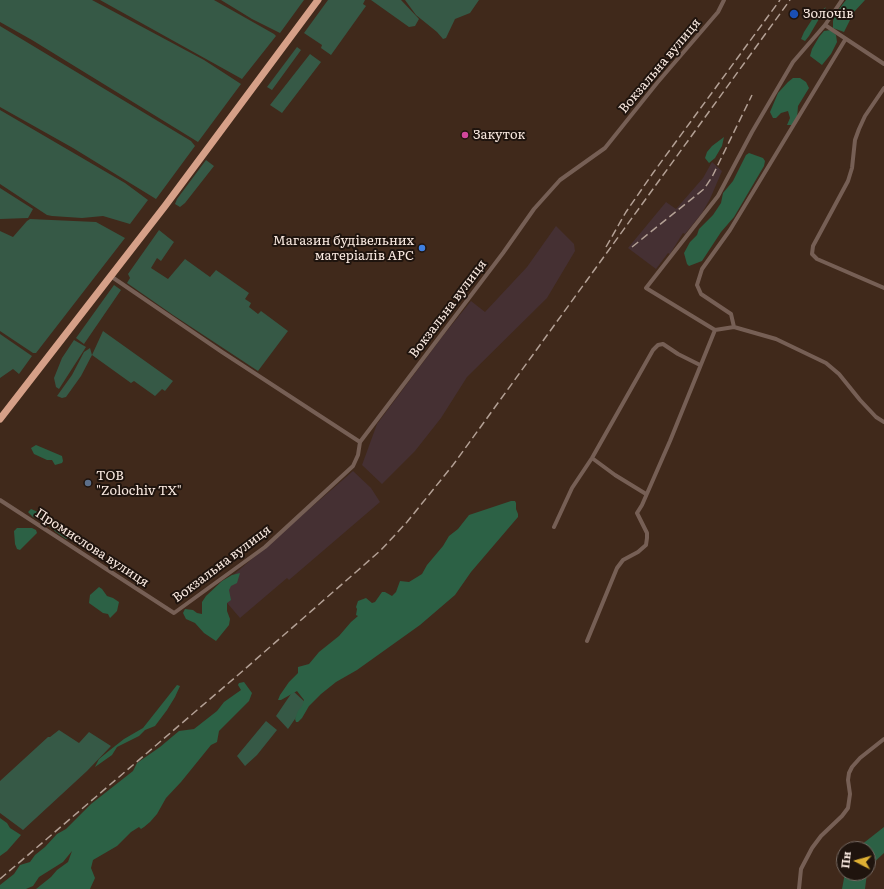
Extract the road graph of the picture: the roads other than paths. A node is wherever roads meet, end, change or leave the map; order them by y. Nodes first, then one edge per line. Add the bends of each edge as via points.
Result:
1 (318, 0) edge
2 (724, 0) edge
3 (842, 0) edge
4 (825, 25) junction
5 (845, 40) junction
6 (884, 64) edge
7 (884, 88) edge
8 (112, 277) junction
9 (884, 288) edge
10 (734, 327) junction
11 (715, 330) junction
12 (700, 365) junction
13 (0, 419) edge
14 (884, 422) edge
15 (360, 442) junction
16 (592, 458) junction
17 (646, 494) junction
18 (0, 500) edge
19 (554, 527) dead end
20 (174, 613) joint
21 (587, 641) dead end
22 (884, 739) edge
23 (799, 889) edge

1 - 8 highway
2 - 15 street, Вокзальна вулиця via 718,12 605,148 560,180 534,209
3 - 4 street
4 - 5 street
4 - 11 street via 793,62 718,196 646,288
5 - 6 street
5 - 10 street via 730,230 698,278 696,285 701,294 731,314
7 - 9 street via 865,116 855,140 848,182 812,246 812,254 817,259
8 - 13 highway
8 - 15 street
10 - 11 street
10 - 14 street via 776,339 826,363 839,374 876,418
11 - 12 street
12 - 16 street via 663,344 658,345
12 - 17 street
15 - 20 street, Вокзальна вулиця via 353,466 265,547
16 - 17 street
16 - 19 street via 572,488
17 - 21 street via 638,513 647,533 646,545 623,560 617,568
18 - 20 street, Промислова вулиця
22 - 23 street via 852,767 848,780 848,808 812,848 801,869

